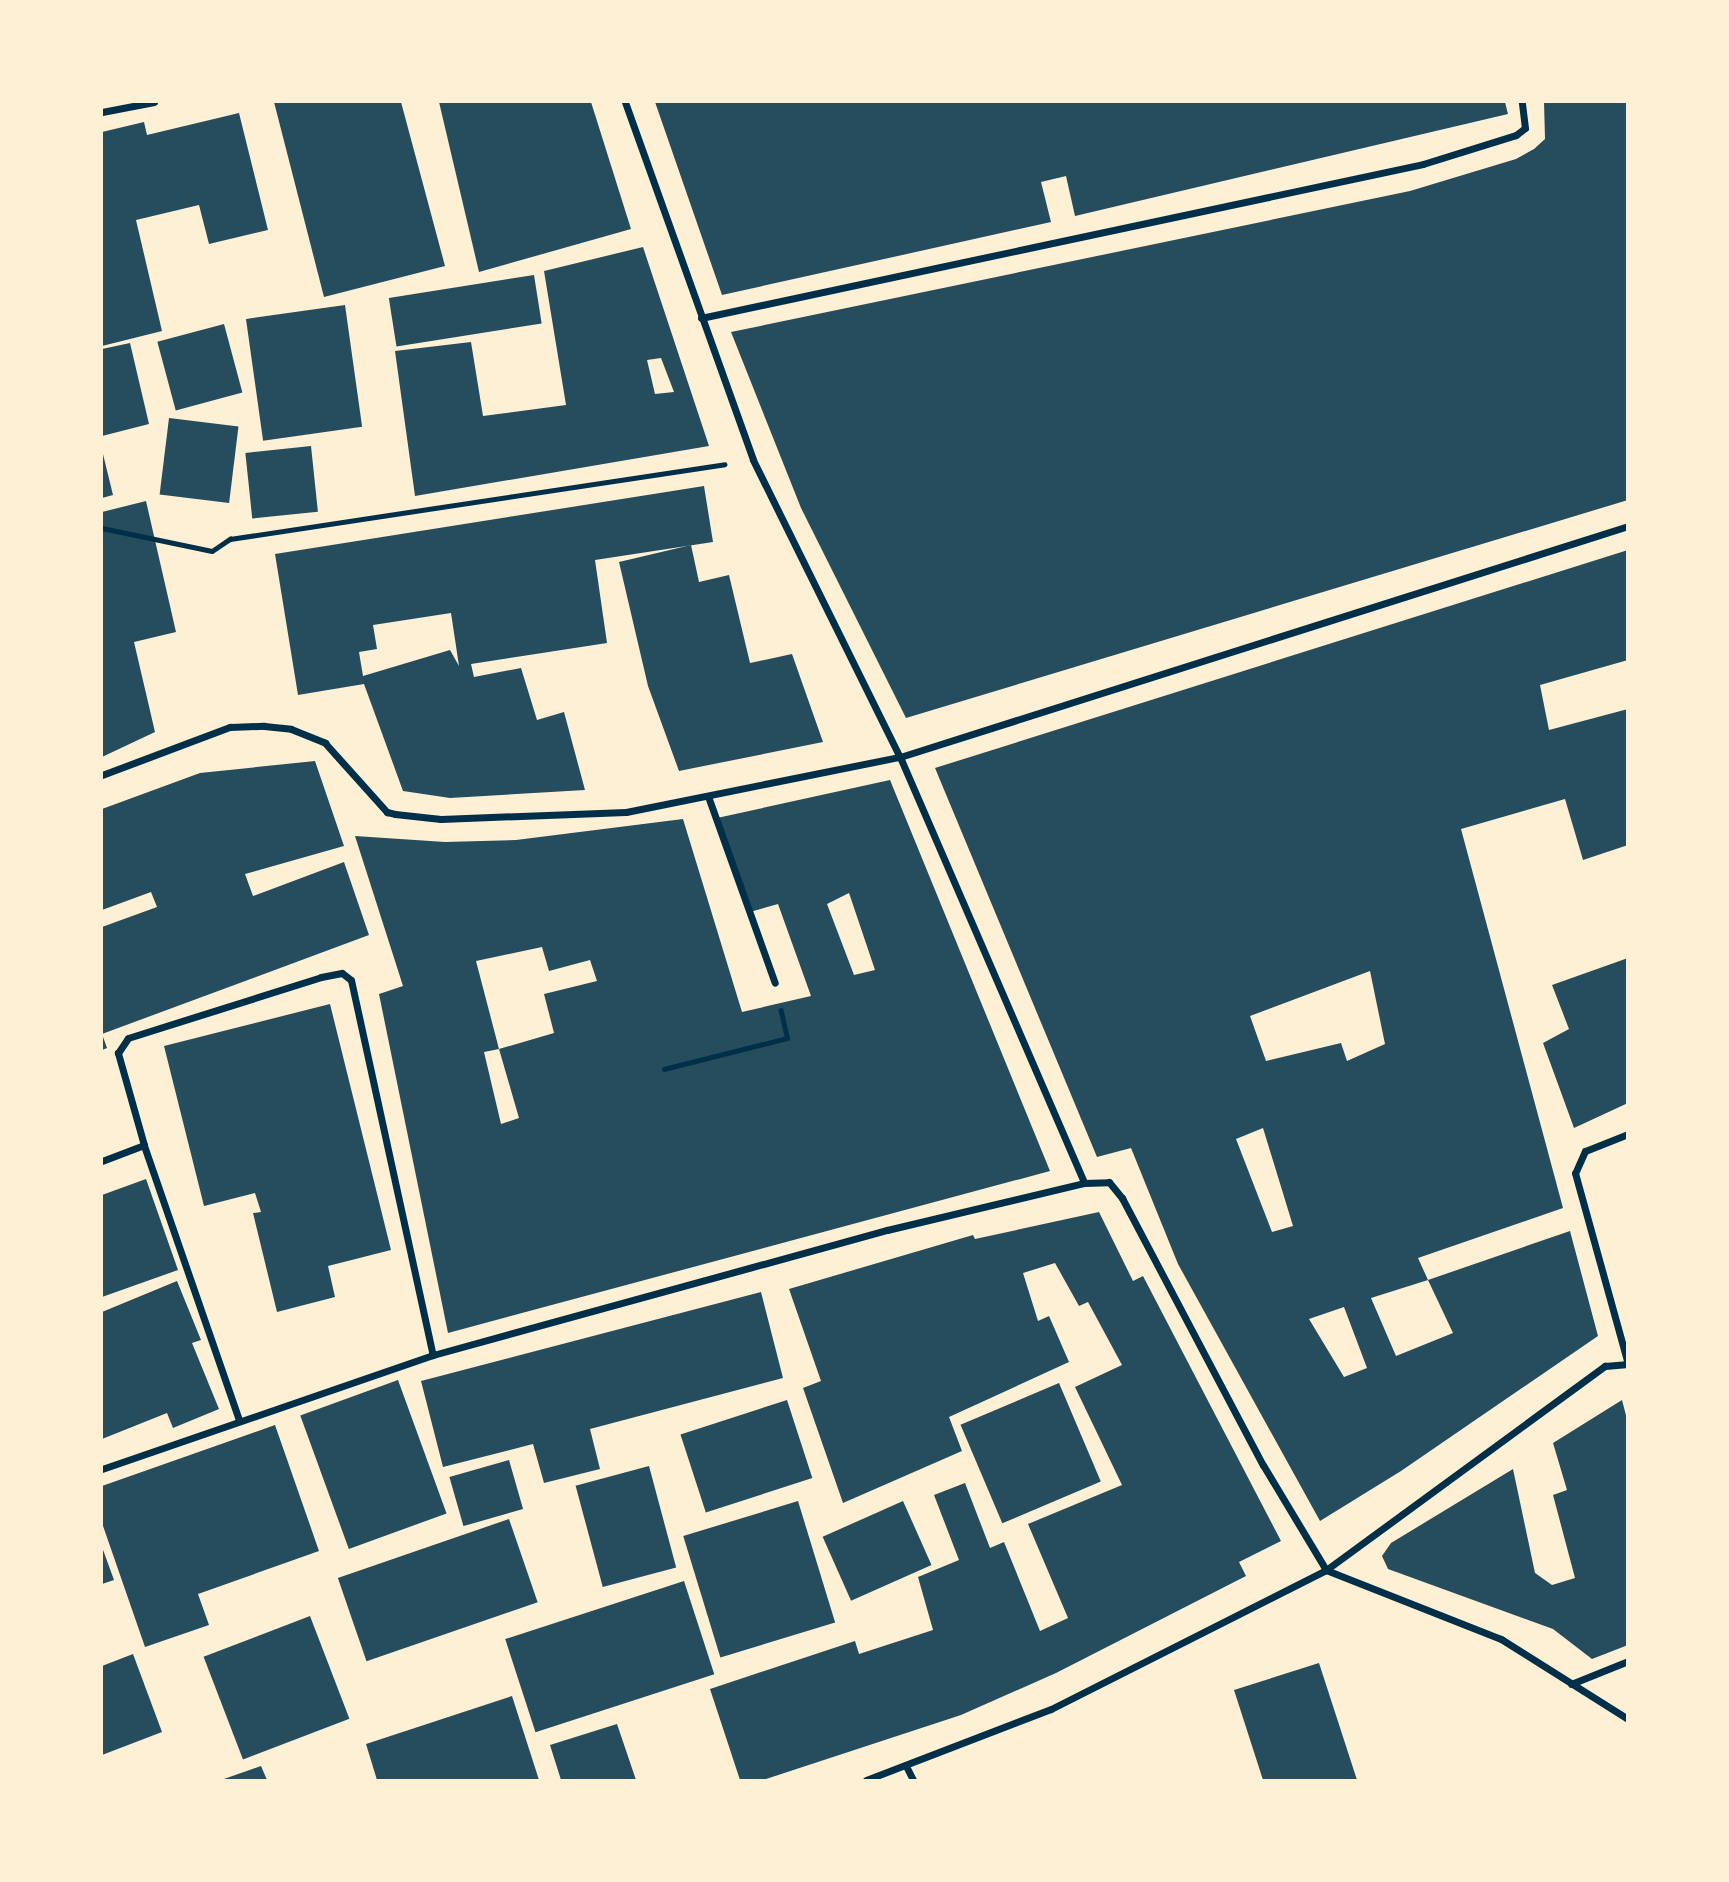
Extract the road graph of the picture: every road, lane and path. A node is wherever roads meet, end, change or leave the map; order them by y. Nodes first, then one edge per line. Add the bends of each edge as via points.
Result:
1 (153, 102) edge
2 (625, 102) edge
3 (1522, 102) edge
4 (102, 112) edge
5 (701, 318) junction
6 (753, 460) junction
7 (1628, 526) edge
8 (102, 528) edge
9 (900, 757) junction
10 (102, 775) edge
11 (709, 799) junction
12 (775, 983) joint
13 (664, 1069) dead end
14 (1628, 1135) edge
15 (144, 1145) junction
16 (102, 1161) edge
17 (1084, 1184) junction
18 (433, 1355) junction
19 (1628, 1364) edge
20 (239, 1420) junction
21 (102, 1469) edge
22 (1326, 1570) junction
23 (1628, 1661) edge
24 (1571, 1684) junction
25 (1628, 1719) edge
26 (906, 1766) junction
27 (866, 1780) edge
28 (914, 1780) edge

1 - 4 street
2 - 5 street
3 - 5 street via 1525,128 1516,135 1450,157
5 - 6 street
6 - 8 path via 230,539 212,551
6 - 9 street
7 - 9 street
9 - 11 street
9 - 17 street
10 - 11 street via 230,727 279,727 325,743 387,812 441,819 626,812
11 - 12 street
12 - 13 path via 787,1038
14 - 19 street via 1585,1151 1575,1174
15 - 16 street
15 - 18 street via 118,1053 124,1040 314,979 346,975 355,993
15 - 20 street
17 - 18 street via 887,1230
17 - 22 street via 1109,1182 1122,1198 1263,1465
18 - 20 street
19 - 22 street via 1605,1366
20 - 21 street
22 - 24 street via 1501,1639
22 - 26 street via 1051,1709
23 - 24 street
24 - 25 street
26 - 27 street
26 - 28 street

